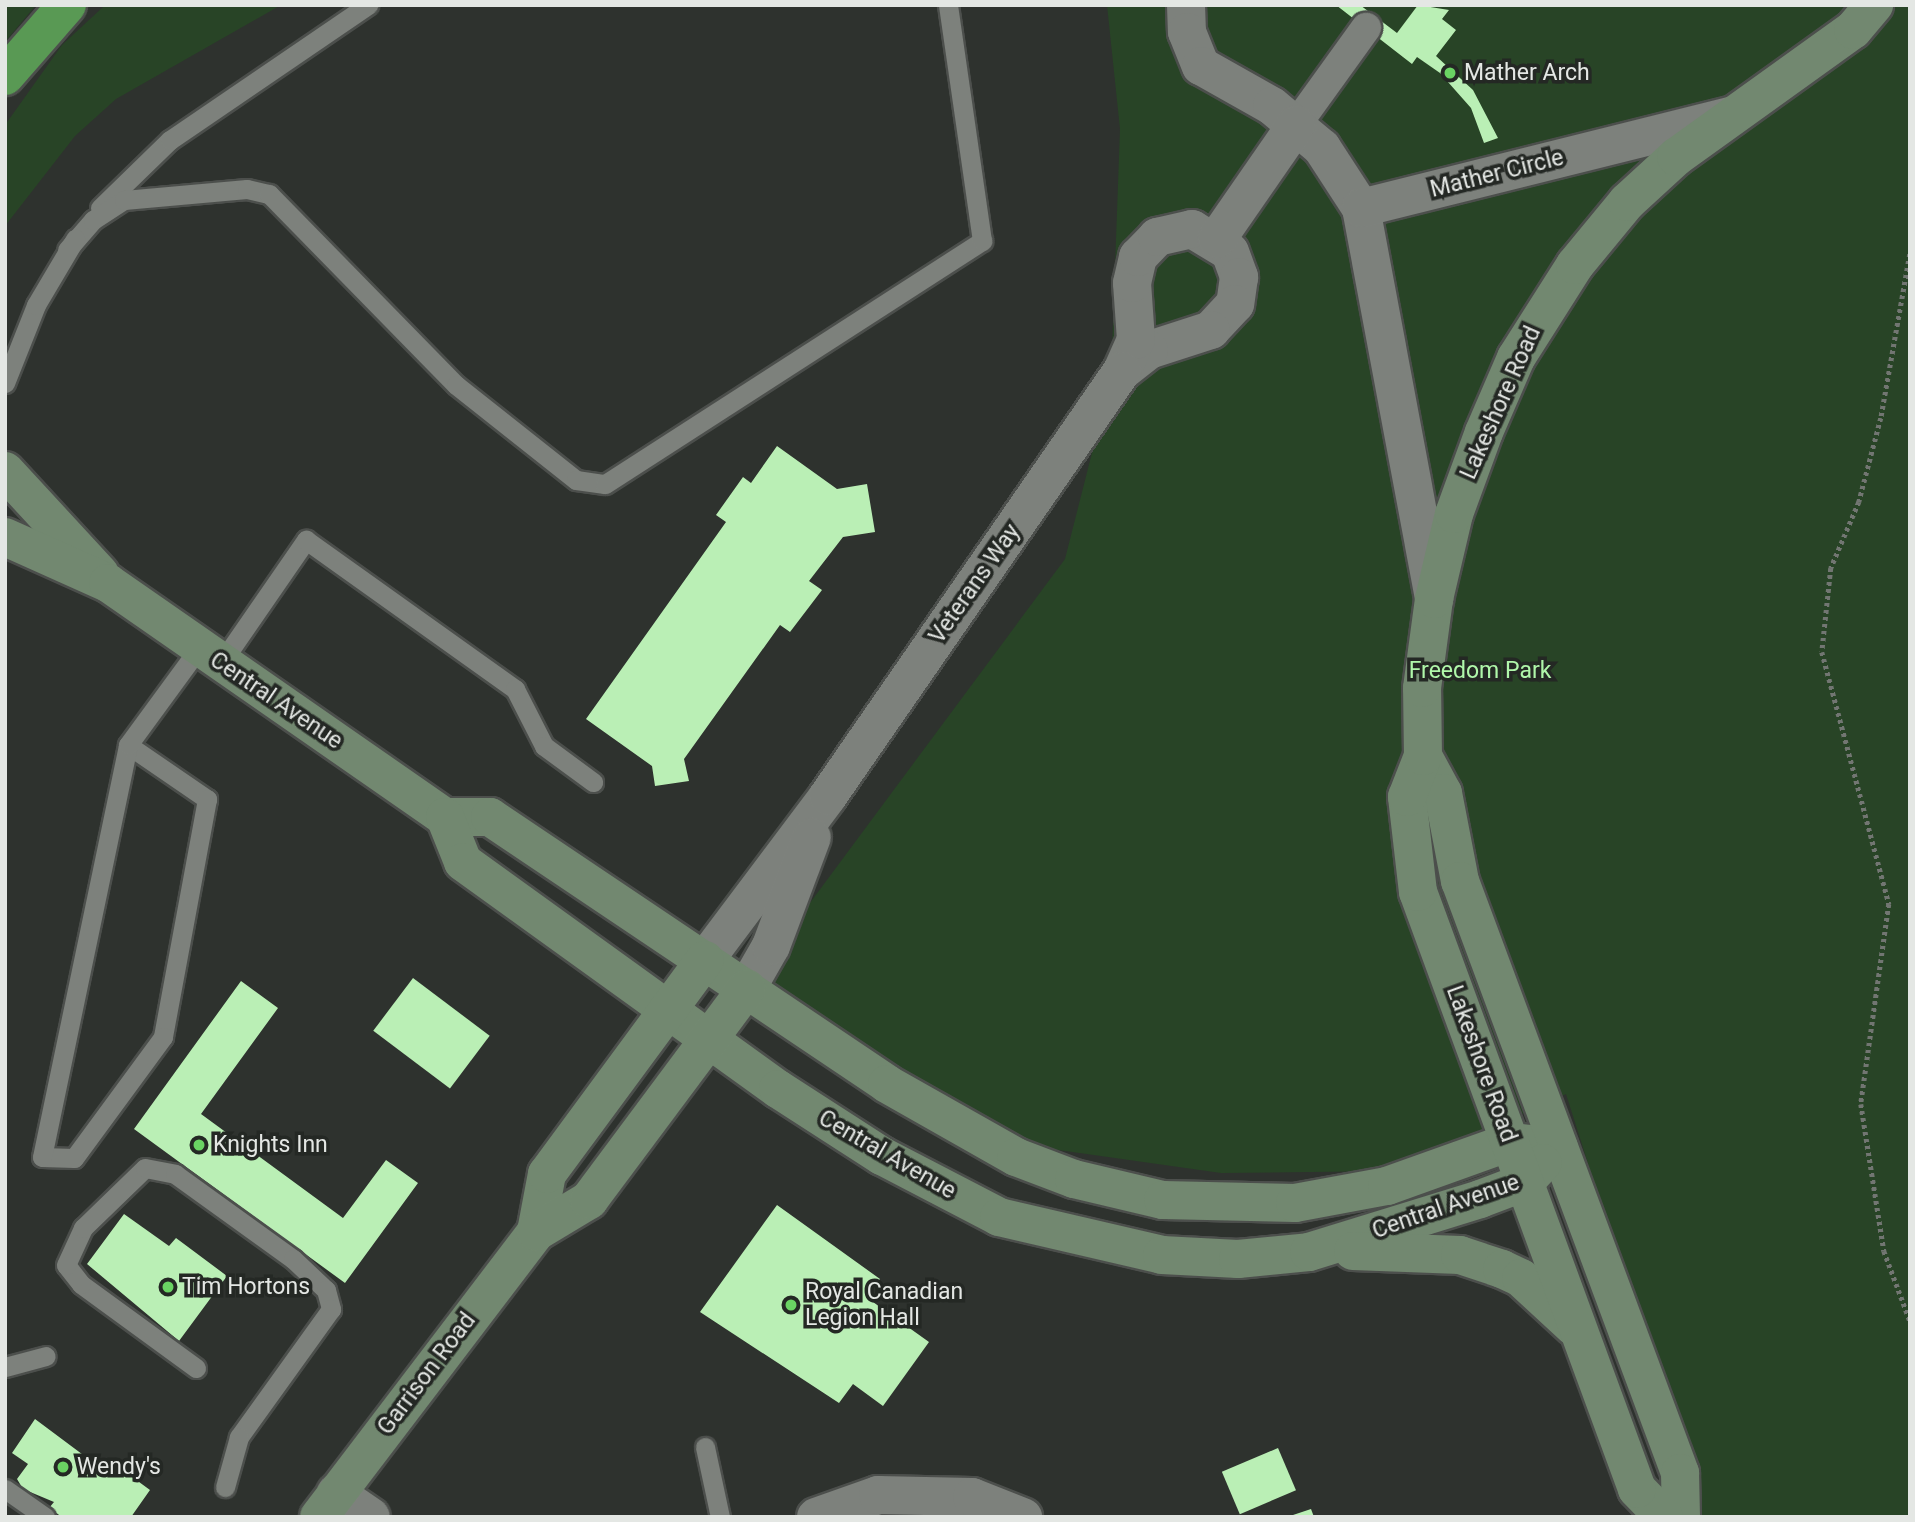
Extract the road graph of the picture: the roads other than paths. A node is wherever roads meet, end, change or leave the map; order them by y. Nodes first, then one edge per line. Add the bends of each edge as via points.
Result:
1 (67, 5) edge
2 (368, 5) edge
3 (948, 5) edge
4 (1186, 5) edge
5 (1874, 5) edge
6 (1366, 28) dead end
7 (5, 76) edge
8 (1733, 115) junction
9 (1296, 125) junction
10 (1361, 208) junction
11 (1217, 239) junction
12 (67, 250) junction
13 (1122, 372) junction
14 (5, 383) edge
15 (5, 471) edge
16 (5, 537) edge
17 (108, 583) junction
18 (1434, 599) junction
19 (210, 655) junction
20 (128, 745) junction
21 (1423, 756) junction
22 (593, 782) dead end
23 (828, 796) junction
24 (445, 817) junction
25 (705, 960) junction
26 (747, 988) junction
27 (668, 1010) junction
28 (711, 1041) junction
29 (1510, 1142) junction
30 (1559, 1147) junction
31 (1525, 1182) junction
32 (536, 1232) junction
33 (1309, 1252) junction
34 (1580, 1332) junction
35 (46, 1356) dead end
36 (5, 1367) edge
37 (196, 1368) dead end
38 (705, 1447) dead end
39 (225, 1487) dead end
40 (5, 1489) edge
41 (328, 1505) edge
42 (45, 1517) edge
43 (371, 1517) edge
44 (720, 1517) edge
45 (816, 1517) edge
46 (1023, 1517) edge
47 (1664, 1517) edge
48 (1681, 1517) edge

1 - 7 highway
2 - 12 lane via 170,140 107,200
3 - 12 lane via 982,241 605,484 576,480 456,385 269,194 247,189 124,200 93,220
4 - 9 street via 1187,32 1201,66
5 - 8 main road, Mather Circle via 1853,30
6 - 9 street
8 - 10 street, Mather Circle
8 - 18 main road, Lakeshore Road via 1628,202 1545,308 1484,432 1454,514
9 - 10 street via 1340,169
9 - 11 street
10 - 18 street, Lakeshore Road
11 - 13 street, Veterans Way via 1238,268 1231,312 1210,330 1149,350
11 - 13 street, Veterans Way via 1173,230 1138,257 1132,283 1136,340
12 - 14 lane via 36,305
13 - 23 street, Veterans Way
15 - 17 main road, Central Avenue
16 - 17 main road, Central Avenue
17 - 19 main road, Central Avenue
18 - 21 main road, Lakeshore Road via 1422,688
19 - 20 lane
19 - 22 lane via 306,540 515,689 544,746
19 - 24 main road, Central Avenue
20 - 20 lane via 112,825 42,1157 74,1158 163,1037 207,799
21 - 29 main road, Lakeshore Road via 1407,797 1418,892
21 - 30 main road, Lakeshore Road via 1443,793 1460,881
23 - 25 street, Veterans Way
23 - 26 street, Veterans Way via 771,946
24 - 25 main road, Central Avenue via 490,817
24 - 27 main road, Central Avenue via 463,862
25 - 26 main road, Central Avenue
25 - 27 main road, Garrison Road
26 - 28 main road, Garrison Road
26 - 29 main road, Central Avenue via 887,1084 1016,1157 1074,1179 1163,1200 1295,1203 1387,1186
27 - 28 main road, Central Avenue
27 - 32 main road, Garrison Road via 547,1174
28 - 32 main road, Garrison Road via 589,1200
28 - 33 main road, Central Avenue via 882,1156 999,1217 1162,1255 1238,1259
29 - 30 main road, Central Avenue
29 - 31 main road, Lakeshore Road
30 - 31 main road, Central Avenue
30 - 48 main road, Lakeshore Road via 1680,1473
31 - 33 main road, Central Avenue
31 - 34 main road, Lakeshore Road
32 - 41 main road, Garrison Road
33 - 34 main road via 1460,1255 1521,1278
34 - 47 main road, Lakeshore Road via 1637,1489
35 - 36 lane
37 - 39 lane via 81,1284 66,1265 83,1228 145,1168 175,1174 293,1259 326,1290 331,1309 239,1437
38 - 44 lane
40 - 42 lane
41 - 43 street
45 - 46 street via 878,1495 972,1497

